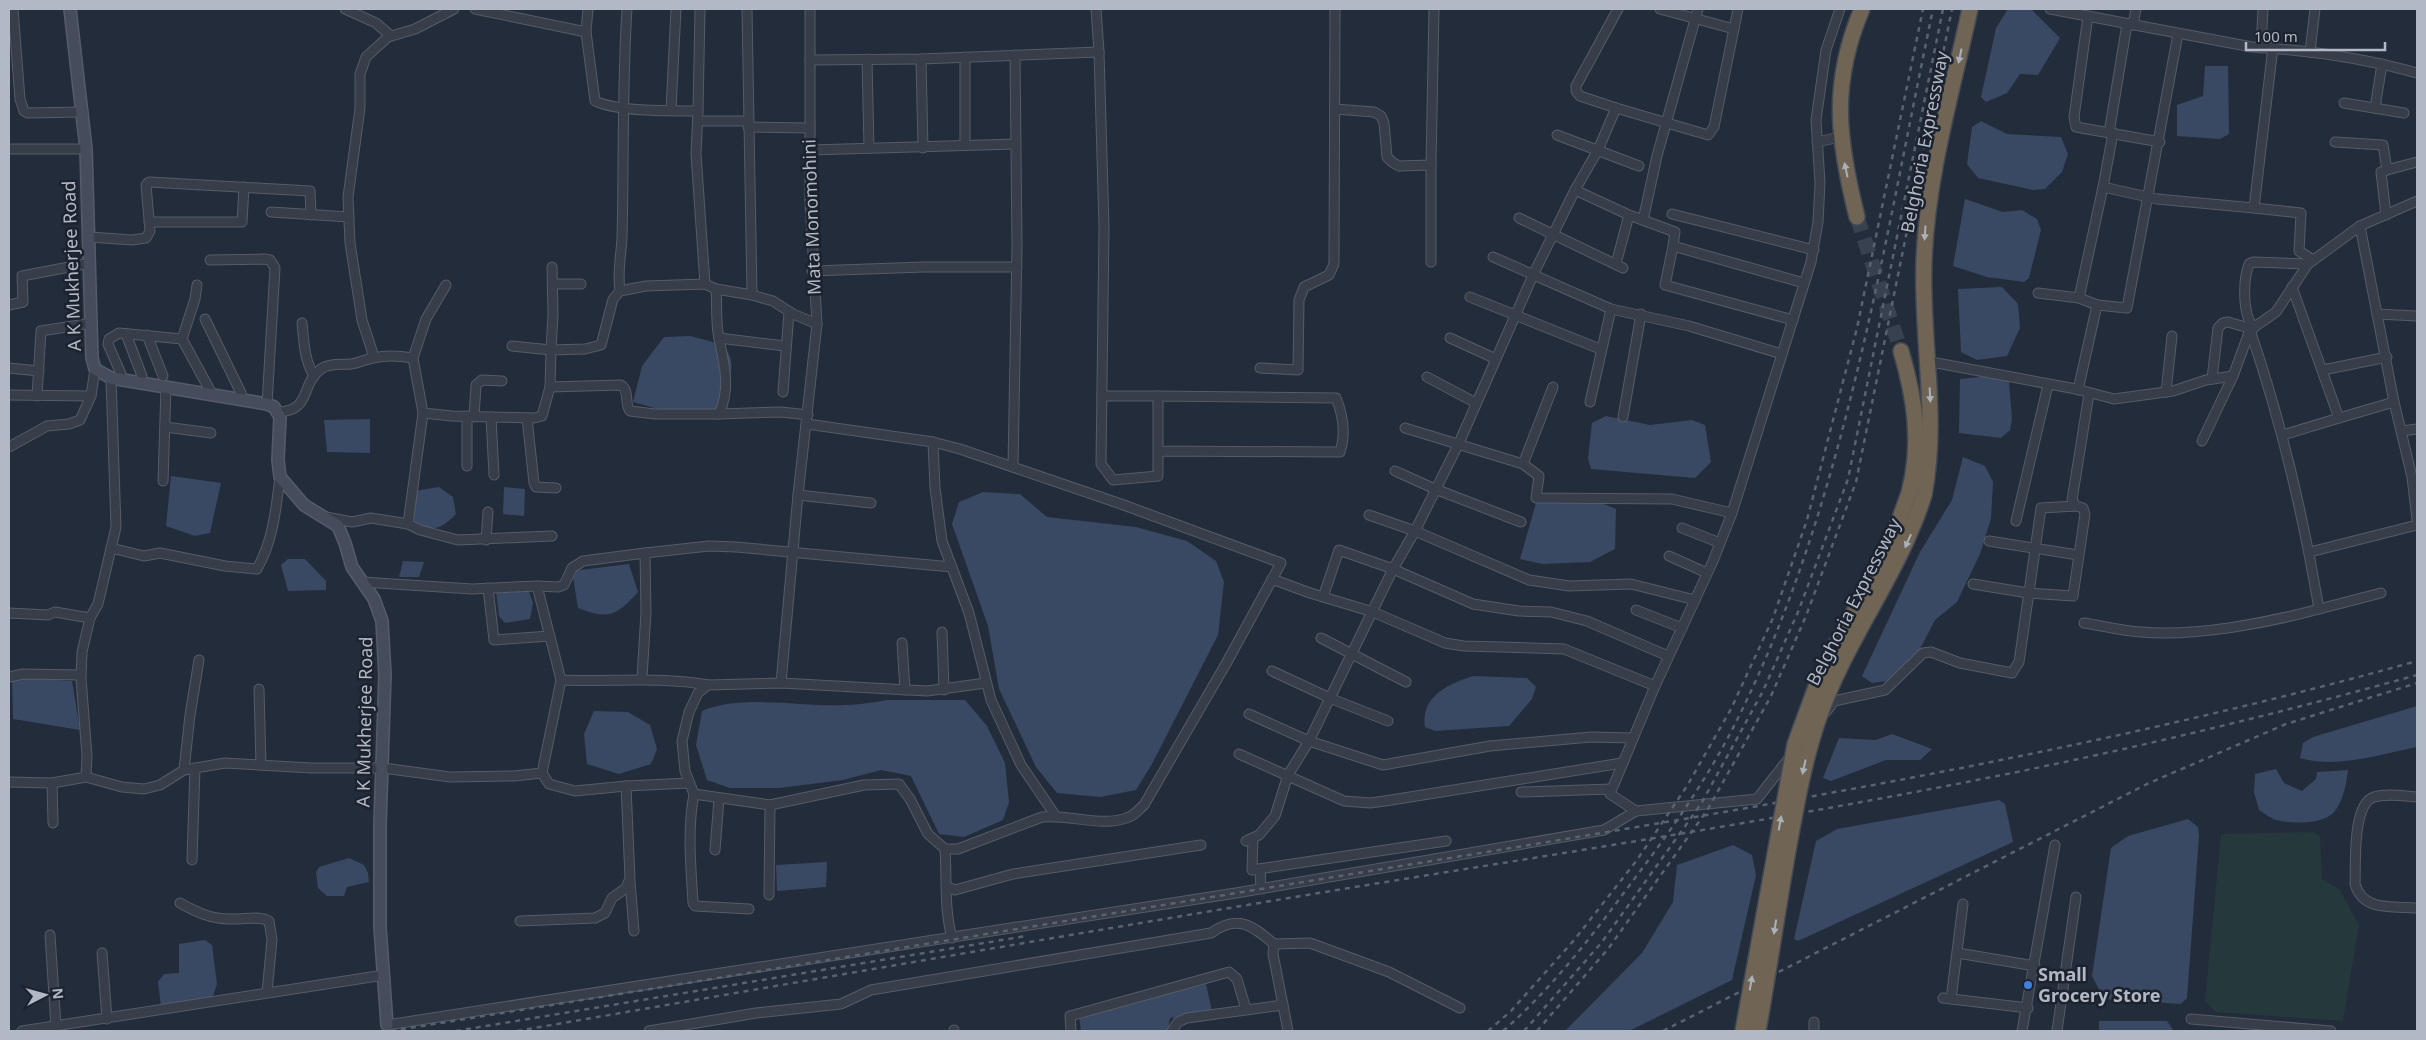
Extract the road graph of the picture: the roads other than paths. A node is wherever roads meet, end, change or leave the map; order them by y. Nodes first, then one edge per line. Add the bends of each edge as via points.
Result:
1 (13, 9) edge
2 (70, 9) edge
3 (345, 9) edge
4 (454, 9) edge
5 (475, 9) edge
6 (588, 9) edge
7 (628, 9) edge
8 (676, 9) edge
9 (700, 9) edge
10 (747, 9) edge
11 (810, 9) edge
12 (1096, 9) edge
13 (1335, 9) edge
14 (1434, 9) edge
15 (1618, 9) edge
16 (1660, 9) edge
17 (1698, 9) edge
18 (1738, 9) edge
19 (1840, 9) edge
20 (1862, 9) edge
21 (1970, 9) edge
22 (2050, 9) edge
23 (2136, 9) edge
24 (2263, 9) edge
25 (2315, 9) edge
26 (2062, 10) edge
27 (2088, 16) junction
28 (1696, 19) junction
29 (2130, 24) junction
30 (1734, 29) junction
31 (586, 32) junction
32 (2178, 34) junction
33 (392, 36) junction
34 (2273, 47) junction
35 (2261, 48) junction
36 (1098, 52) junction
37 (2310, 52) junction
38 (12, 53) edge
39 (1015, 55) junction
40 (965, 56) junction
41 (867, 58) junction
42 (921, 59) junction
43 (810, 60) junction
44 (2382, 64) junction
45 (2417, 73) edge
46 (20, 99) junction
47 (9, 102) edge
48 (2344, 103) dead end
49 (622, 107) junction
50 (1616, 108) junction
51 (2375, 108) junction
52 (1335, 109) junction
53 (671, 110) junction
54 (698, 111) junction
55 (83, 112) junction
56 (2404, 113) dead end
57 (698, 121) junction
58 (748, 124) junction
59 (1668, 125) junction
60 (810, 128) junction
61 (2111, 133) junction
62 (1557, 135) dead end
63 (1840, 137) junction
64 (1817, 142) junction
65 (2160, 142) junction
66 (2335, 142) dead end
67 (1016, 144) junction
68 (964, 146) junction
69 (869, 148) junction
70 (923, 148) junction
71 (9, 149) edge
72 (86, 149) junction
73 (810, 150) junction
74 (1598, 150) junction
75 (2417, 162) edge
76 (1431, 165) junction
77 (1639, 166) dead end
78 (2387, 170) junction
79 (244, 187) junction
80 (2103, 187) junction
81 (1575, 190) junction
82 (2146, 197) junction
83 (2417, 201) edge
84 (2254, 208) junction
85 (271, 212) dead end
86 (1672, 214) dead end
87 (311, 215) junction
88 (1629, 215) junction
89 (2386, 215) junction
90 (349, 217) junction
91 (1857, 217) tunnel mouth
92 (1519, 218) dead end
93 (1643, 220) junction
94 (149, 222) junction
95 (2360, 226) junction
96 (1554, 233) junction
97 (90, 236) junction
98 (1673, 246) junction
99 (1814, 250) junction
100 (1493, 257) dead end
101 (210, 260) dead end
102 (1431, 262) dead end
103 (2310, 262) junction
104 (90, 263) junction
105 (552, 267) dead end
106 (1017, 267) junction
107 (812, 271) junction
108 (1534, 273) junction
109 (1804, 282) junction
110 (552, 284) junction
111 (581, 284) dead end
112 (705, 284) junction
113 (197, 285) dead end
114 (446, 286) dead end
115 (2292, 288) junction
116 (716, 289) junction
117 (620, 291) junction
118 (2038, 293) dead end
119 (752, 295) junction
120 (1470, 297) dead end
121 (2079, 298) junction
122 (9, 305) edge
123 (2097, 305) junction
124 (1611, 309) junction
125 (789, 312) junction
126 (1641, 314) junction
127 (2377, 314) junction
128 (1517, 316) junction
129 (2417, 316) edge
130 (205, 319) dead end
131 (1793, 320) junction
132 (302, 322) dead end
133 (92, 323) junction
134 (817, 324) junction
135 (2252, 329) junction
136 (126, 334) junction
137 (147, 336) junction
138 (2172, 336) dead end
139 (720, 338) junction
140 (1450, 338) dead end
141 (92, 339) junction
142 (109, 339) junction
143 (182, 339) junction
144 (512, 346) dead end
145 (785, 346) junction
146 (1600, 349) junction
147 (551, 350) junction
148 (1901, 351) tunnel mouth
149 (1782, 354) junction
150 (2387, 357) junction
151 (374, 358) junction
152 (412, 358) junction
153 (1496, 359) junction
154 (1926, 361) junction
155 (9, 368) edge
156 (1260, 368) dead end
157 (95, 369) junction
158 (2323, 370) junction
159 (39, 371) junction
160 (116, 376) junction
161 (142, 376) dead end
162 (314, 376) junction
163 (2233, 376) junction
164 (1427, 377) dead end
165 (2212, 379) junction
166 (502, 381) dead end
167 (165, 382) junction
168 (2048, 385) junction
169 (550, 387) junction
170 (1553, 387) dead end
171 (2078, 390) junction
172 (783, 392) dead end
173 (2166, 392) junction
174 (212, 394) junction
175 (2089, 394) junction
176 (9, 395) edge
177 (38, 396) junction
178 (91, 396) junction
179 (1102, 396) junction
180 (1158, 396) junction
181 (241, 400) junction
182 (1590, 402) dead end
183 (2394, 402) junction
184 (1476, 403) junction
185 (267, 404) junction
186 (278, 412) junction
187 (423, 414) junction
188 (719, 414) junction
189 (471, 417) junction
190 (491, 417) junction
191 (1623, 417) dead end
192 (527, 418) junction
193 (2339, 418) junction
194 (808, 419) junction
195 (164, 427) junction
196 (1405, 428) dead end
197 (2417, 429) edge
198 (2402, 431) junction
199 (211, 433) dead end
200 (2283, 436) junction
201 (2202, 441) dead end
202 (933, 442) junction
203 (1459, 443) junction
204 (9, 447) edge
205 (1158, 451) junction
206 (1523, 464) junction
207 (467, 466) dead end
208 (1013, 467) junction
209 (1395, 471) dead end
210 (494, 475) dead end
211 (2414, 476) edge
212 (280, 478) junction
213 (163, 481) dead end
214 (556, 488) dead end
215 (1435, 489) junction
216 (1917, 494) junction
217 (798, 495) junction
218 (871, 502) dead end
219 (2076, 506) junction
220 (488, 512) dead end
221 (1732, 513) junction
222 (1369, 514) dead end
223 (323, 516) junction
224 (2417, 519) edge
225 (2016, 521) dead end
226 (1521, 522) dead end
227 (408, 524) junction
228 (2417, 525) edge
229 (1682, 528) dead end
230 (1415, 531) junction
231 (552, 536) dead end
232 (486, 540) junction
233 (1989, 541) dead end
234 (1720, 543) junction
235 (111, 548) junction
236 (2035, 548) junction
237 (794, 551) junction
238 (645, 552) junction
239 (2310, 552) junction
240 (2078, 555) junction
241 (1669, 556) dead end
242 (952, 567) junction
243 (1393, 569) junction
244 (1707, 574) junction
245 (1275, 580) junction
246 (362, 582) junction
247 (1973, 584) dead end
248 (537, 586) junction
249 (488, 588) junction
250 (2028, 593) junction
251 (2381, 593) dead end
252 (1323, 597) junction
253 (1695, 600) junction
254 (2319, 609) junction
255 (1636, 610) dead end
256 (1373, 612) junction
257 (9, 614) edge
258 (90, 618) junction
259 (2084, 623) dead end
260 (1682, 628) junction
261 (942, 632) dead end
262 (550, 636) junction
263 (1322, 638) dead end
264 (902, 643) dead end
265 (1352, 653) junction
266 (1668, 656) junction
267 (199, 660) dead end
268 (1272, 671) dead end
269 (81, 676) junction
270 (9, 677) edge
271 (642, 678) junction
272 (561, 680) junction
273 (1406, 682) dead end
274 (781, 683) junction
275 (986, 683) junction
276 (708, 685) junction
277 (1655, 686) junction
278 (259, 689) dead end
279 (905, 690) junction
280 (944, 690) junction
281 (1329, 697) junction
282 (1249, 714) dead end
283 (1388, 721) dead end
284 (1634, 738) junction
285 (1309, 741) junction
286 (1239, 754) dead end
287 (1622, 763) junction
288 (261, 765) junction
289 (196, 768) junction
290 (383, 768) junction
291 (184, 770) junction
292 (542, 773) junction
293 (1288, 775) junction
294 (86, 777) junction
295 (9, 782) edge
296 (52, 783) junction
297 (689, 783) junction
298 (626, 786) junction
299 (1611, 789) junction
300 (1521, 792) dead end
301 (694, 794) junction
302 (2417, 797) edge
303 (719, 799) junction
304 (770, 804) junction
305 (1636, 811) junction
306 (1055, 815) junction
307 (53, 823) dead end
308 (1446, 841) dead end
309 (1202, 845) dead end
310 (2055, 845) dead end
311 (945, 849) junction
312 (715, 850) dead end
313 (192, 860) dead end
314 (1260, 868) junction
315 (630, 878) junction
316 (947, 888) junction
317 (1261, 889) junction
318 (769, 895) dead end
319 (2076, 897) dead end
320 (180, 903) dead end
321 (1962, 904) dead end
322 (2417, 908) edge
323 (749, 909) dead end
324 (520, 921) dead end
325 (634, 931) dead end
326 (50, 935) dead end
327 (952, 938) junction
328 (1274, 944) junction
329 (102, 953) dead end
330 (1958, 953) junction
331 (2035, 966) junction
332 (384, 975) junction
333 (267, 992) junction
334 (1284, 1005) junction
335 (1460, 1008) dead end
336 (2028, 1008) junction
337 (1246, 1009) junction
338 (107, 1019) junction
339 (2191, 1019) dead end
340 (387, 1025) joint
341 (56, 1026) junction
342 (22, 1031) edge
343 (649, 1031) edge
344 (1071, 1031) edge
345 (1172, 1031) edge
346 (1288, 1031) edge
347 (1743, 1031) edge
348 (1758, 1031) edge
349 (2022, 1031) edge
350 (2056, 1031) edge
351 (2331, 1031) edge

1 - 38 street
2 - 55 street, A K Mukherjee Road
3 - 33 street via 376,23
4 - 33 street
5 - 31 street
6 - 31 street
7 - 49 street
8 - 53 street
9 - 54 street
10 - 58 street
11 - 43 street, Mata Monomohini
12 - 36 street
13 - 52 street
14 - 76 street
15 - 50 street via 1576,86 1580,96
16 - 28 street
17 - 28 street
18 - 30 street
19 - 64 street via 1826,50 1816,120
20 - 63 highway via 1847,54 1840,94
21 -> 154 highway, Belghoria Expressway via 1926,226 1923,308
22 - 26 street
23 - 29 street
24 - 35 street
25 - 37 street
26 - 27 street
27 - 29 street
27 - 61 street via 2074,123 2080,128
28 - 30 street
28 - 59 street
29 - 32 street
29 - 61 street
30 - 59 street via 1714,127 1708,135
31 - 49 street via 595,101
32 - 35 street
32 - 65 street
33 - 90 street via 366,57 360,74 360,108 348,197
34 - 35 street
34 - 37 street
34 - 84 street
36 - 39 street
36 - 179 street via 1104,227
37 - 44 street
38 - 46 street
39 - 40 street
39 - 67 street
40 - 42 street
40 - 68 street
41 - 42 street
41 - 43 street
41 - 69 street
42 - 70 street
43 - 60 street, Mata Monomohini
44 - 45 street
44 - 51 street
46 - 47 street
46 - 55 street via 28,113
48 - 51 street
49 - 53 street
49 - 117 street
50 - 59 street
50 - 74 street
51 - 56 street
52 - 76 street via 1374,112 1381,116 1388,157 1392,162 1399,166
52 - 156 street via 1334,264 1330,275 1304,286 1300,300 1298,370
53 - 54 street
54 - 57 street
55 - 72 street, A K Mukherjee Road
57 - 58 street
57 - 112 street via 696,163
58 - 60 street
58 - 119 street
59 - 93 street via 1657,156
60 - 73 street, Mata Monomohini
61 - 65 street
61 - 80 street
62 - 74 street
63 - 64 street
91 -> 63 highway
64 - 99 street via 1820,183
65 - 82 street
66 - 78 street via 2383,145
67 - 68 street
67 - 106 street
68 - 70 street
69 - 70 street
69 - 73 street
71 - 72 street
72 - 97 street, A K Mukherjee Road
73 - 107 street, Mata Monomohini
74 - 77 street
74 - 81 street
75 - 78 street
76 - 102 street
78 - 89 street via 2381,172
79 - 87 street via 310,191
79 - 94 street via 242,222
79 - 94 street via 149,182 146,185
80 - 82 street
80 - 121 street
81 - 88 street
81 - 96 street
82 - 84 street
82 - 123 street via 2127,308
83 - 89 street
84 - 103 street via 2301,213 2299,251
85 - 87 street
86 - 99 street
87 - 90 street
88 - 93 street
88 - 96 street via 1619,266
89 - 95 street
90 - 151 street via 362,320
92 - 96 street
93 - 98 street via 1674,232
94 - 97 street via 149,235 139,240
95 - 103 street
95 - 127 street
96 - 108 street
97 - 104 street, A K Mukherjee Road
98 - 109 street
98 - 131 street via 1665,285
99 - 109 street
100 - 108 street
101 - 185 street via 265,259 270,260 275,268
103 - 115 street
103 - 135 street via 2249,264 2246,271 2246,311
104 - 122 street via 22,276 23,302
104 - 133 street, A K Mukherjee Road
105 - 110 street
106 - 107 street
106 - 208 street
107 - 134 street, Mata Monomohini
108 - 124 street
108 - 128 street
109 - 131 street
110 - 111 street
110 - 147 street
112 - 116 street
112 - 117 street via 646,286
113 - 143 street
114 - 152 street via 426,319
115 - 135 street via 2276,312
115 - 158 street
116 - 119 street
116 - 139 street
117 - 147 street via 613,299 601,345
118 - 121 street
119 - 125 street via 773,301
120 - 128 street
121 - 123 street
123 - 171 street
124 - 126 street
124 - 146 street
125 - 134 street
125 - 145 street
126 - 149 street
126 - 191 street
127 - 129 street
127 - 150 street
128 - 146 street
128 - 153 street
130 - 181 street via 241,393
131 - 149 street
132 - 162 street via 304,352
133 - 141 street, A K Mukherjee Road
133 - 159 street via 41,331
134 - 194 street, Mata Monomohini
135 - 163 street
135 - 165 street via 2228,322 2218,328
135 - 200 street
136 - 137 street
136 - 142 street via 119,333
136 - 161 street
137 - 143 street
137 - 167 street
138 - 173 street
139 - 145 street
139 - 188 street via 727,384
140 - 153 street
141 - 142 street
141 - 157 street, A K Mukherjee Road
142 - 160 street
143 - 174 street
144 - 147 street
145 - 172 street
146 - 182 street
147 - 169 street
148 - 216 highway, Belghoria Expressway via 1917,430 1914,472
149 - 221 street
150 - 158 street
150 - 183 street
151 - 152 street
151 - 162 street via 322,368
152 - 187 street
153 - 184 street
154 - 168 street
154 -> 216 highway, Belghoria Expressway via 1931,426 1929,471
155 - 159 street
157 - 160 street, A K Mukherjee Road
157 - 178 street
158 - 193 street
159 - 177 street
160 - 167 street, A K Mukherjee Road
160 - 235 street via 116,527
162 - 186 street via 297,408
163 - 165 street
163 - 201 street
164 - 184 street
165 - 173 street
166 - 189 street via 482,380 476,384
167 - 174 street, A K Mukherjee Road
167 - 195 street
168 - 171 street
168 - 225 street
169 - 188 street via 621,385 630,411
169 - 192 street via 542,416
170 - 206 street
171 - 175 street
173 - 175 street via 2114,399
174 - 181 street, A K Mukherjee Road
175 - 219 street via 2072,500
176 - 177 street
177 - 178 street
178 - 204 street via 80,420 47,426
179 - 180 street
179 - 205 street via 1101,464 1113,480 1158,476
180 - 205 street
180 - 205 street via 1336,398 1342,415 1343,434 1340,452
181 - 185 street, A K Mukherjee Road
183 - 193 street
183 - 198 street
184 - 203 street
185 - 186 street, A K Mukherjee Road
186 - 212 street
187 - 189 street
187 - 227 street
188 - 194 street via 781,412
189 - 190 street
189 - 207 street
190 - 192 street
190 - 210 street
192 - 214 street via 534,483 536,487
193 - 200 street
194 - 202 street
194 - 217 street, Mata Monomohini
195 - 199 street
195 - 213 street
196 - 203 street
197 - 198 street
198 - 211 street
200 - 239 street
202 - 208 street
202 - 242 street via 942,541
203 - 206 street
203 - 215 street
206 - 221 street via 1539,476 1536,498 1672,499
208 - 245 street via 1281,563
209 - 215 street
211 - 224 street
212 - 223 street, A K Mukherjee Road via 304,505
212 - 235 street via 275,516 265,554 257,569 160,553 144,556
215 - 226 street
215 - 230 street
347 -> 216 highway, Belghoria Expressway, bridge via 1795,744 1838,639
216 -> 348 highway, Belghoria Expressway, bridge via 1916,522 1902,554 1837,671 1807,754
217 - 218 street
217 - 237 street, Mata Monomohini
219 - 236 street via 2041,508
219 - 240 street via 2083,508 2085,514
220 - 232 street
221 - 234 street
222 - 230 street
223 - 227 street via 352,522 371,518
223 - 246 street, A K Mukherjee Road via 342,532 352,567
227 - 232 street via 458,540
228 - 239 street
229 - 234 street
230 - 243 street
230 - 253 street via 1529,580 1569,586 1631,584
231 - 232 street
233 - 236 street
234 - 244 street
235 - 258 street via 98,604
236 - 240 street
236 - 250 street
237 - 238 street via 708,546
237 - 242 street
237 - 274 street, Mata Monomohini
238 - 248 street via 583,561 572,568 564,585
238 - 271 street
239 - 254 street
240 - 250 street via 2073,596
241 - 244 street
242 - 275 street via 969,613
243 - 252 street via 1339,550
243 - 256 street
243 - 266 street via 1473,604 1551,612 1587,621
244 - 253 street
245 - 252 street
245 - 306 street via 1144,804 1130,817 1110,820 1091,821
246 - 249 street
246 - 290 street, A K Mukherjee Road via 377,604 384,631
247 - 250 street
248 - 249 street
248 - 262 street
249 - 262 street via 494,640
250 - 305 street via 2019,662 2012,673 1960,663 1931,652 1923,653 1885,690 1834,701 1757,799
251 - 254 street
252 - 256 street
253 - 260 street
254 - 259 street via 2281,619 2178,633 2141,632
255 - 260 street
256 - 265 street
256 - 277 street via 1445,643 1564,649
257 - 258 street via 48,615 55,612
258 - 269 street via 82,652
260 - 266 street
261 - 280 street
262 - 272 street
263 - 265 street
264 - 279 street
265 - 273 street
265 - 281 street
266 - 277 street
267 - 291 street
268 - 281 street
269 - 270 street via 22,674
269 - 294 street
271 - 272 street via 611,682
271 - 276 street
272 - 292 street
274 - 276 street
274 - 279 street
275 - 280 street
275 - 306 street via 990,700 1021,765
276 - 297 street via 698,693 688,712 682,741
277 - 284 street
278 - 288 street
279 - 280 street
281 - 283 street
281 - 285 street
282 - 285 street
284 - 285 street via 1591,737 1490,746 1383,765
284 - 287 street
285 - 293 street
286 - 293 street
287 - 293 street via 1370,803 1344,801
287 - 299 street
288 - 289 street via 225,763
288 - 290 street
289 - 291 street
289 - 313 street
290 - 292 street via 450,777
290 - 332 street, A K Mukherjee Road via 380,890
291 - 294 street via 160,785 144,789
292 - 298 street via 549,784 575,791
293 - 314 street via 1275,816 1259,835 1249,839 1252,870
294 - 296 street
295 - 296 street
296 - 307 street
297 - 298 street
297 - 301 street
298 - 315 street
299 - 300 street
299 - 305 street via 1610,794
301 - 303 street
301 - 323 street via 690,811 693,903 695,906
302 - 322 street via 2373,797 2361,809 2354,884 2365,902
303 - 304 street
303 - 312 street
304 - 311 street via 864,785 899,784 928,834
304 - 318 street
305 - 317 street via 1604,830
306 - 311 street via 958,849
308 - 314 street
309 - 316 street via 1013,874 954,890
310 - 331 street
311 - 316 street
314 - 317 street
315 - 324 street via 626,888 612,898 601,916
315 - 325 street
316 - 327 street via 945,894
317 - 327 street
319 - 350 street
320 - 333 street via 208,917 262,918 269,921 272,940
321 - 330 street
326 - 341 street
327 - 340 street
328 - 334 street via 1273,954
328 - 335 street via 1310,943 1389,972
328 - 343 street via 1240,923 1223,924 1211,933 871,990 841,1004 756,1013
329 - 338 street
330 - 331 street
330 - 336 street via 1947,999
331 - 336 street
332 - 333 street
332 - 340 street, A K Mukherjee Road
333 - 338 street
334 - 337 street
334 - 346 street
336 - 349 street
337 - 344 street via 1237,980 1229,972 1070,1016
337 - 345 street via 1187,1018 1178,1022
338 - 341 street
339 - 351 street
341 - 342 street

